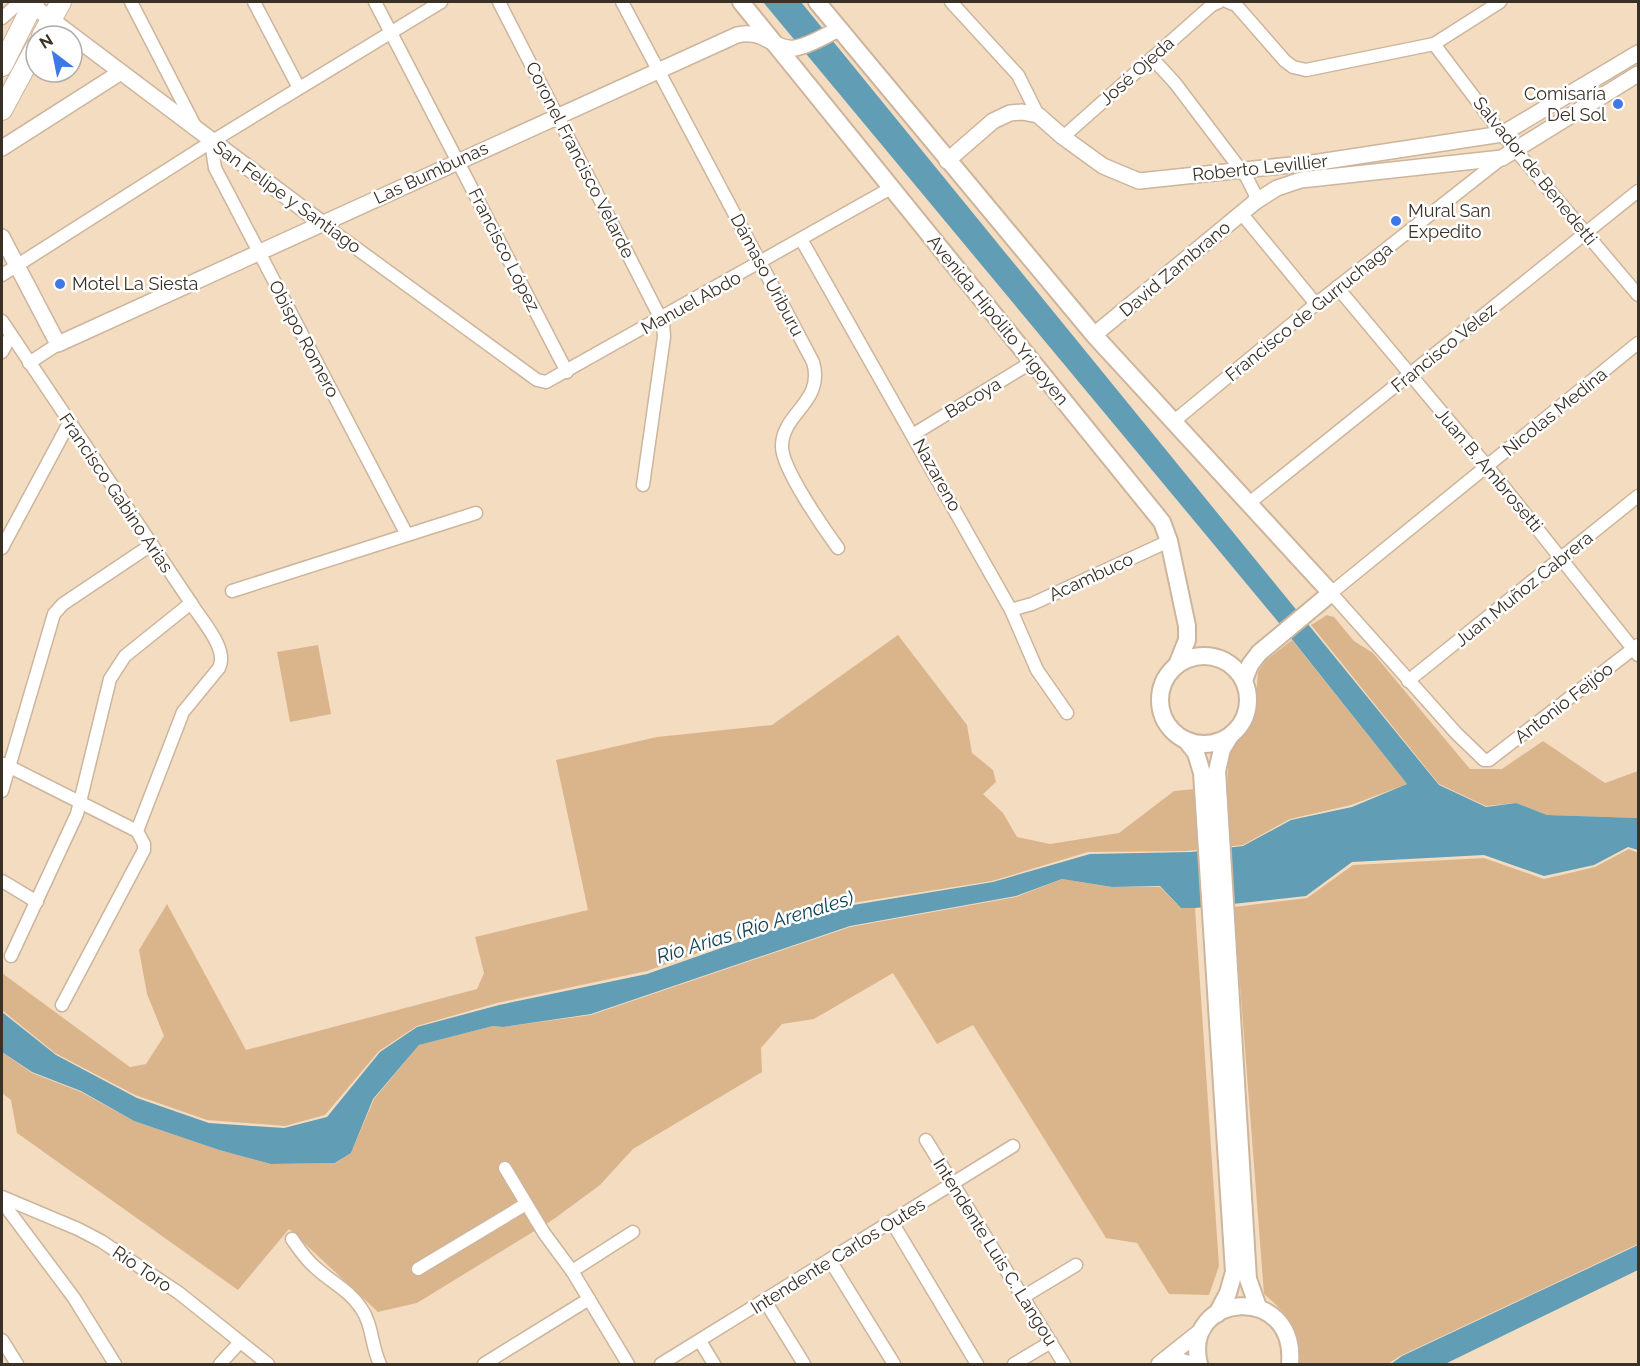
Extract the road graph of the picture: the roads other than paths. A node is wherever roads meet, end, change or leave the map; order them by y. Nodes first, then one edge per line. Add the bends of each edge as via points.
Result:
1 (29, 2) edge
2 (131, 2) edge
3 (254, 2) edge
4 (375, 2) edge
5 (441, 2) edge
6 (499, 2) edge
7 (622, 2) edge
8 (741, 2) edge
9 (817, 2) edge
10 (951, 2) edge
11 (1228, 2) edge
12 (1216, 3) edge
13 (1494, 3) edge
14 (2, 18) edge
15 (52, 19) edge
16 (834, 31) junction
17 (391, 32) junction
18 (771, 39) junction
19 (1434, 44) junction
20 (796, 48) junction
21 (1638, 53) edge
22 (1152, 58) junction
23 (2, 66) edge
24 (24, 69) edge
25 (657, 70) junction
26 (797, 71) junction
27 (121, 72) junction
28 (1638, 74) edge
29 (299, 88) junction
30 (2, 110) edge
31 (557, 115) junction
32 (1038, 115) junction
33 (198, 131) junction
34 (1502, 134) junction
35 (1063, 137) junction
36 (212, 142) junction
37 (2, 148) edge
38 (1516, 151) junction
39 (1502, 158) junction
40 (458, 160) junction
41 (947, 161) junction
42 (1241, 170) junction
43 (1289, 182) joint
44 (891, 188) junction
45 (1638, 191) edge
46 (1255, 202) junction
47 (1241, 213) junction
48 (323, 224) junction
49 (1586, 233) junction
50 (2, 237) edge
51 (801, 238) junction
52 (259, 252) junction
53 (760, 264) junction
54 (16, 266) junction
55 (2, 275) edge
56 (1337, 287) junction
57 (1638, 296) edge
58 (1316, 304) junction
59 (661, 319) junction
60 (2, 321) edge
61 (11, 335) junction
62 (1095, 335) junction
63 (1638, 343) edge
64 (58, 344) junction
65 (2, 352) edge
66 (1032, 362) junction
67 (29, 363) junction
68 (567, 372) junction
69 (1411, 376) junction
70 (552, 380) joint
71 (1173, 422) junction
72 (69, 423) junction
73 (914, 434) junction
74 (1487, 466) junction
75 (643, 485) dead end
76 (1638, 496) edge
77 (1248, 504) junction
78 (476, 513) dead end
79 (406, 533) junction
80 (1169, 541) junction
81 (151, 545) junction
82 (2, 548) edge
83 (838, 548) dead end
84 (1562, 559) junction
85 (232, 591) dead end
86 (1331, 593) junction
87 (191, 603) junction
88 (1011, 610) junction
89 (1265, 648) junction
90 (1637, 650) edge
91 (1224, 660) junction
92 (1177, 665) junction
93 (1244, 680) junction
94 (1408, 681) junction
95 (1067, 713) dead end
96 (1230, 736) junction
97 (1186, 740) junction
98 (5, 765) edge
99 (1210, 772) junction
100 (2, 791) edge
101 (80, 802) junction
102 (137, 831) junction
103 (2, 881) edge
104 (37, 902) junction
105 (1219, 946) junction
106 (11, 957) dead end
107 (62, 1005) dead end
108 (926, 1140) dead end
109 (1013, 1146) dead end
110 (505, 1168) dead end
111 (953, 1184) junction
112 (3, 1198) edge
113 (526, 1204) junction
114 (892, 1222) junction
115 (633, 1232) dead end
116 (292, 1239) dead end
117 (831, 1262) junction
118 (1076, 1265) dead end
119 (418, 1269) dead end
120 (572, 1271) junction
121 (1023, 1297) junction
122 (589, 1299) junction
123 (765, 1301) junction
124 (1258, 1307) junction
125 (1217, 1314) junction
126 (1205, 1327) junction
127 (2, 1340) edge
128 (700, 1341) junction
129 (240, 1342) junction
130 (1051, 1342) junction
131 (17, 1365) edge
132 (115, 1365) edge
133 (220, 1365) edge
134 (268, 1365) edge
135 (380, 1365) edge
136 (484, 1365) edge
137 (628, 1365) edge
138 (661, 1365) edge
139 (714, 1365) edge
140 (804, 1365) edge
141 (894, 1365) edge
142 (977, 1365) edge
143 (1014, 1365) edge
144 (1064, 1365) edge
145 (1159, 1365) edge
146 (1167, 1365) edge
147 (1190, 1365) edge
148 (1199, 1365) edge
149 (1290, 1365) edge

1 - 14 street
1 - 15 street, San Felipe y Santiago
1 - 23 highway
2 - 33 street
3 - 29 street
4 - 17 street, Francisco López
5 - 17 street
6 - 31 street, Coronel Francisco Velarde
7 - 25 street, Dámaso Uriburu
8 - 18 main road, Avenida Hipólito Yrigoyen
9 - 16 main road
10 - 32 street via 1018,75
11 - 19 street via 1236,5 1286,61 1306,70
12 - 22 street, José Ojeda
13 - 19 street
15 - 27 street, San Felipe y Santiago
16 - 20 street
16 - 41 main road
17 - 29 street
17 - 40 street, Francisco López
18 - 20 street, Las Bumbunas via 781,46
18 - 25 street, Las Bumbunas via 758,33 737,35
18 - 26 main road, Avenida Hipólito Yrigoyen
19 - 34 street, Salvador de Benedetti
20 - 26 street via 793,60
21 - 34 street
22 - 35 street, José Ojeda
22 - 42 street
24 - 30 highway
25 - 31 street, Las Bumbunas
25 - 53 street, Dámaso Uriburu
26 - 44 main road, Avenida Hipólito Yrigoyen
27 - 33 street, San Felipe y Santiago
27 - 37 street
28 - 38 street
29 - 36 street
31 - 40 street, Las Bumbunas
31 - 59 street, Coronel Francisco Velarde
32 - 35 street, Roberto Levillier
32 - 41 street via 1022,112 1001,116
33 - 36 street, San Felipe y Santiago
34 - 38 street, Salvador de Benedetti
34 - 42 street, Roberto Levillier
35 - 42 street, Roberto Levillier via 1103,166 1139,180
36 - 48 street, San Felipe y Santiago
36 - 52 street, Obispo Romero via 215,168
36 - 54 street
38 - 39 street
38 - 49 street, Salvador de Benedetti
39 - 43 street, Roberto Levillier
39 - 56 street, Francisco de Gurruchaga
40 - 48 street, Las Bumbunas
40 - 68 street, Francisco López
41 - 62 main road
42 - 46 street via 1253,187
43 - 46 street, David Zambrano
44 - 51 street, Manuel Abdo
44 - 66 main road, Avenida Hipólito Yrigoyen
45 - 49 street, Francisco Velez
46 - 47 street, David Zambrano
47 - 58 street
47 - 62 street, David Zambrano
48 - 52 street, Las Bumbunas
48 - 70 street, San Felipe y Santiago via 537,380
49 - 57 street, Salvador de Benedetti
49 - 69 street, Francisco Velez
50 - 54 street
51 - 53 street, Manuel Abdo
51 - 73 street, Nazareno
52 - 64 street, Las Bumbunas
52 - 79 street, Obispo Romero
53 - 59 street, Manuel Abdo
53 - 83 street, Dámaso Uriburu via 815,371 811,394 784,434 783,454
54 - 55 street
54 - 64 street
56 - 58 street, Francisco de Gurruchaga
56 - 69 street, Juan B. Ambrosetti
58 - 71 street, Francisco de Gurruchaga
59 - 68 street, Manuel Abdo
59 - 75 street via 664,337
60 - 61 street, Francisco Gabino Arias
61 - 65 street
61 - 67 street, Francisco Gabino Arias
62 - 71 main road
63 - 74 street, Nicolas Medina
64 - 67 street, Las Bumbunas
66 - 73 street, Bacoya
66 - 80 main road, Avenida Hipólito Yrigoyen via 1154,510
67 - 72 street, Francisco Gabino Arias
68 - 70 street, Manuel Abdo
69 - 74 street, Juan B. Ambrosetti
69 - 77 street, Francisco Velez
71 - 77 main road
72 - 81 street, Francisco Gabino Arias
72 - 82 street
73 - 88 street, Nazareno
74 - 84 street, Juan B. Ambrosetti
74 - 86 street, Nicolas Medina
76 - 84 street, Juan Muñoz Cabrera
77 - 86 main road
78 - 79 street
79 - 85 street
80 - 88 street, Acambuco
80 - 92 main road, Avenida Hipólito Yrigoyen via 1188,634
81 - 87 street, Francisco Gabino Arias
81 - 98 street via 54,614
84 - 90 street, Juan B. Ambrosetti
84 - 94 street, Juan Muñoz Cabrera
86 - 89 main road
86 - 94 street
87 - 101 street via 125,656 110,679
87 - 102 street, Francisco Gabino Arias via 220,649 222,659 183,712
88 - 95 street, Nazareno via 1037,670
89 - 91 main road
89 - 93 main road via 1250,664
90 - 94 street, Antonio Feijóo via 1490,760 1479,757
91 - 92 main road via 1205,655
91 - 93 main road
92 - 97 main road via 1162,686 1161,712 1175,733
93 - 96 main road via 1248,711
96 - 97 main road via 1209,744
96 - 99 main road
97 - 99 main road
98 - 100 street
98 - 101 street
99 - 105 main road
101 - 102 street
101 - 104 street
102 - 107 street via 144,850
103 - 104 street
104 - 106 street
105 - 124 main road via 1248,1279
105 - 125 main road via 1234,1272
108 - 111 street, Intendente Luis C. Langou
109 - 111 street, Intendente Carlos Outes
110 - 113 street
111 - 114 street, Intendente Carlos Outes
111 - 121 street, Intendente Luis C. Langou
112 - 129 street, Río Toro via 100,1241 179,1293
112 - 132 street via 74,1298
113 - 119 street
113 - 120 street
114 - 117 street, Intendente Carlos Outes
114 - 142 street
115 - 120 street
116 - 135 street via 309,1261 361,1309
117 - 123 street, Intendente Carlos Outes
117 - 141 street
118 - 121 street
120 - 122 street
121 - 130 street, Intendente Luis C. Langou
122 - 136 street
122 - 137 street
123 - 128 street, Intendente Carlos Outes
123 - 140 street
124 - 125 main road via 1240,1305
124 - 149 main road via 1274,1319 1288,1340
125 - 126 main road
126 - 145 street
126 - 148 main road via 1197,1345
127 - 131 street
128 - 138 street, Intendente Carlos Outes
128 - 139 street
129 - 133 street
129 - 134 street, Río Toro
130 - 143 street
130 - 144 street, Intendente Luis C. Langou
146 - 147 street via 1181,1360

